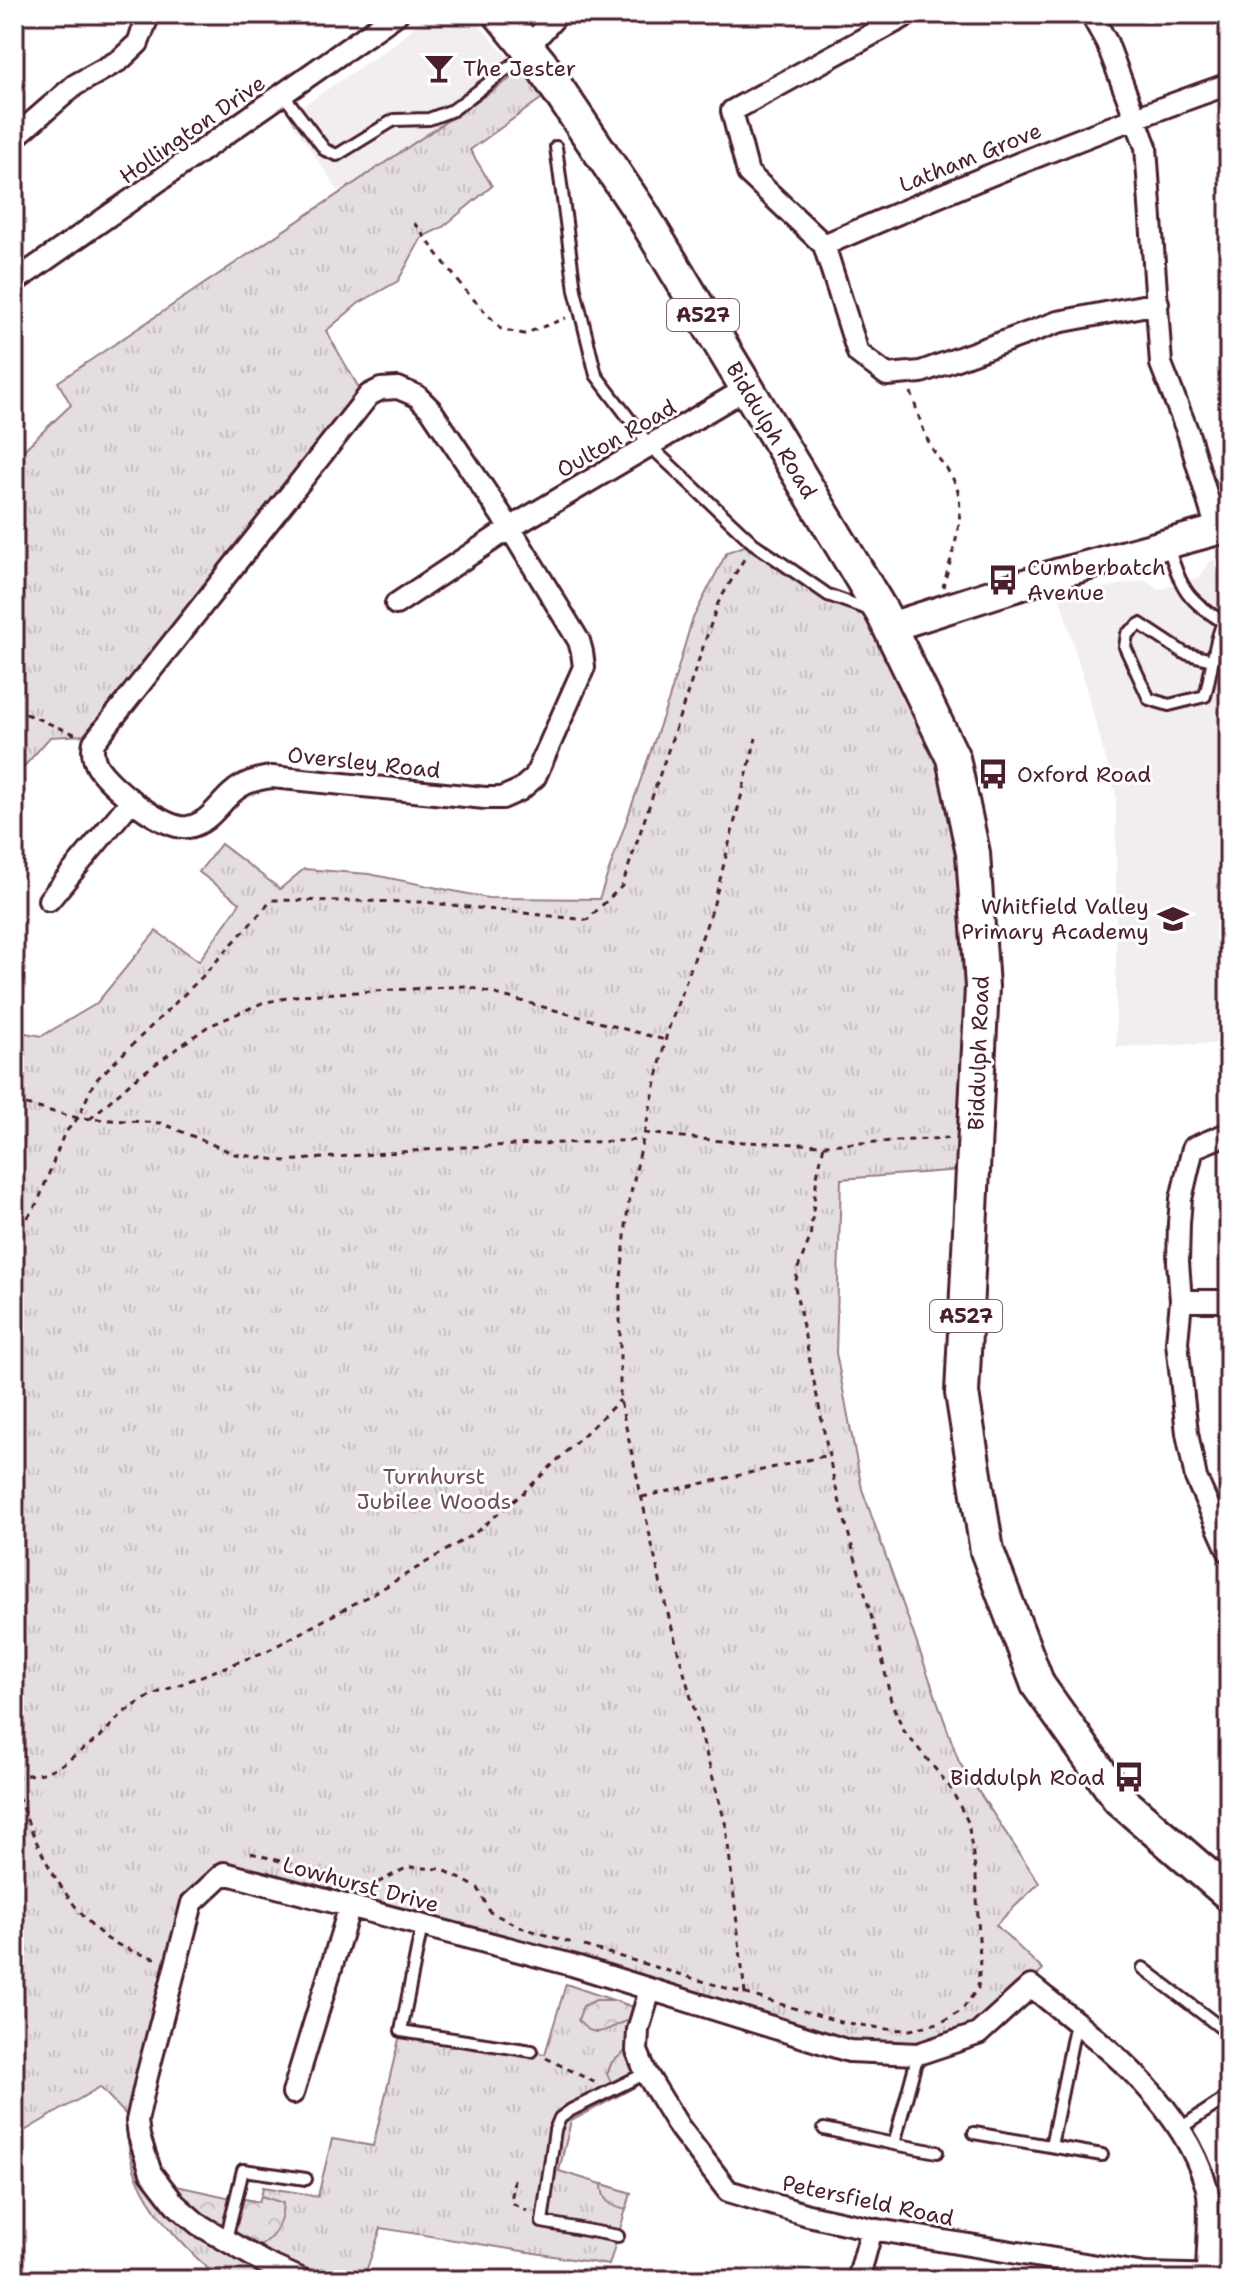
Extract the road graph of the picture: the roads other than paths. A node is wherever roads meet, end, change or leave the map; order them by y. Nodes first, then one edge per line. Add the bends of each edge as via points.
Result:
1 (149, 14) edge
2 (397, 14) edge
3 (500, 14) edge
4 (558, 14) edge
5 (909, 14) edge
6 (1091, 14) edge
7 (528, 50) junction
8 (1229, 84) edge
9 (283, 94) junction
10 (1135, 117) junction
11 (14, 138) edge
12 (556, 147) dead end
13 (824, 245) junction
14 (14, 282) edge
15 (1158, 303) junction
16 (747, 388) junction
17 (650, 446) junction
18 (510, 528) junction
19 (1223, 528) edge
20 (1168, 544) junction
21 (396, 604) dead end
22 (887, 621) junction
23 (1226, 624) edge
24 (1212, 660) junction
25 (132, 800) junction
26 (49, 900) dead end
27 (1229, 1133) edge
28 (1181, 1301) junction
29 (1229, 1301) edge
30 (1227, 1540) edge
31 (1229, 1894) edge
32 (350, 1906) junction
33 (422, 1925) junction
34 (1143, 1968) dead end
35 (650, 1990) junction
36 (1076, 2022) junction
37 (1229, 2034) edge
38 (532, 2051) road end
39 (918, 2054) junction
40 (646, 2073) junction
41 (293, 2093) dead end
42 (1229, 2096) edge
43 (824, 2129) dead end
44 (1179, 2129) junction
45 (974, 2133) dead end
46 (894, 2144) junction
47 (1051, 2146) junction
48 (937, 2152) dead end
49 (1102, 2155) dead end
50 (306, 2179) dead end
51 (872, 2229) junction
52 (618, 2236) dead end
53 (226, 2239) junction
54 (1207, 2276) junction
55 (1229, 2276) edge
56 (303, 2280) edge
57 (858, 2280) edge

1 - 11 street via 138,43 120,60 75,85
2 - 9 street, Hollington Drive
3 - 7 main road, Biddulph Road / A527
4 - 7 street
5 - 13 street via 732,111 748,173
6 - 10 street
7 - 9 lane via 453,110 429,119 394,120 337,155 325,150
7 - 16 main road, Biddulph Road / A527 via 642,214
8 - 10 street, Latham Grove
9 - 14 street, Hollington Drive
10 - 13 street, Latham Grove
10 - 15 street via 1146,147
12 - 17 lane via 575,290 596,375
13 - 15 street via 858,353 887,375 921,372 1058,322
15 - 19 street via 1161,364
16 - 17 street, Oulton Road
16 - 22 main road, Biddulph Road / A527
17 - 18 street, Oulton Road
17 - 22 lane via 753,543 828,595
18 - 21 street, Oulton Road
18 - 25 street, Oversley Road via 579,641 584,667 535,777 520,790 485,798 272,777 234,790 199,824 185,828 170,825
18 - 25 street, Oversley Road via 417,396 398,388 369,395 94,742 96,764
19 - 20 street
20 - 22 street via 935,613
20 - 23 lane via 1179,582 1204,611
22 - 31 main road, Biddulph Road / A527 via 953,758 973,853 982,987 962,1393 987,1551 1038,1685 1119,1799
23 - 24 lane
24 - 24 lane via 1205,696 1169,705 1149,699 1125,647 1127,634 1140,624 1184,653
25 - 26 street
27 - 28 street via 1193,1148 1179,1223
28 - 29 street
28 - 30 street via 1177,1342 1187,1433 1196,1478
32 - 33 street, Lowhurst Drive
32 - 41 street
32 - 53 street, Lowhurst Drive via 224,1873 192,1903 137,2121 151,2173 175,2204
33 - 35 street, Lowhurst Drive
33 - 38 lane via 401,2031
34 - 37 lane
35 - 39 street, Lowhurst Drive via 849,2051
35 - 40 street, Petersfield Road via 638,2030 637,2051
36 - 39 street, Lowhurst Drive via 1031,1986 978,2034
36 - 44 street via 1150,2089
36 - 47 lane
39 - 46 lane
40 - 51 street, Petersfield Road via 728,2191
40 - 52 lane via 560,2118 555,2130 542,2222
42 - 44 lane
43 - 46 lane
44 - 54 street via 1207,2187
45 - 47 lane
46 - 48 lane
47 - 49 lane
50 - 53 lane via 243,2170
51 - 54 street, Petersfield Road via 1145,2274
51 - 57 street
53 - 56 street, Lowhurst Drive
54 - 55 street, Petersfield Road

